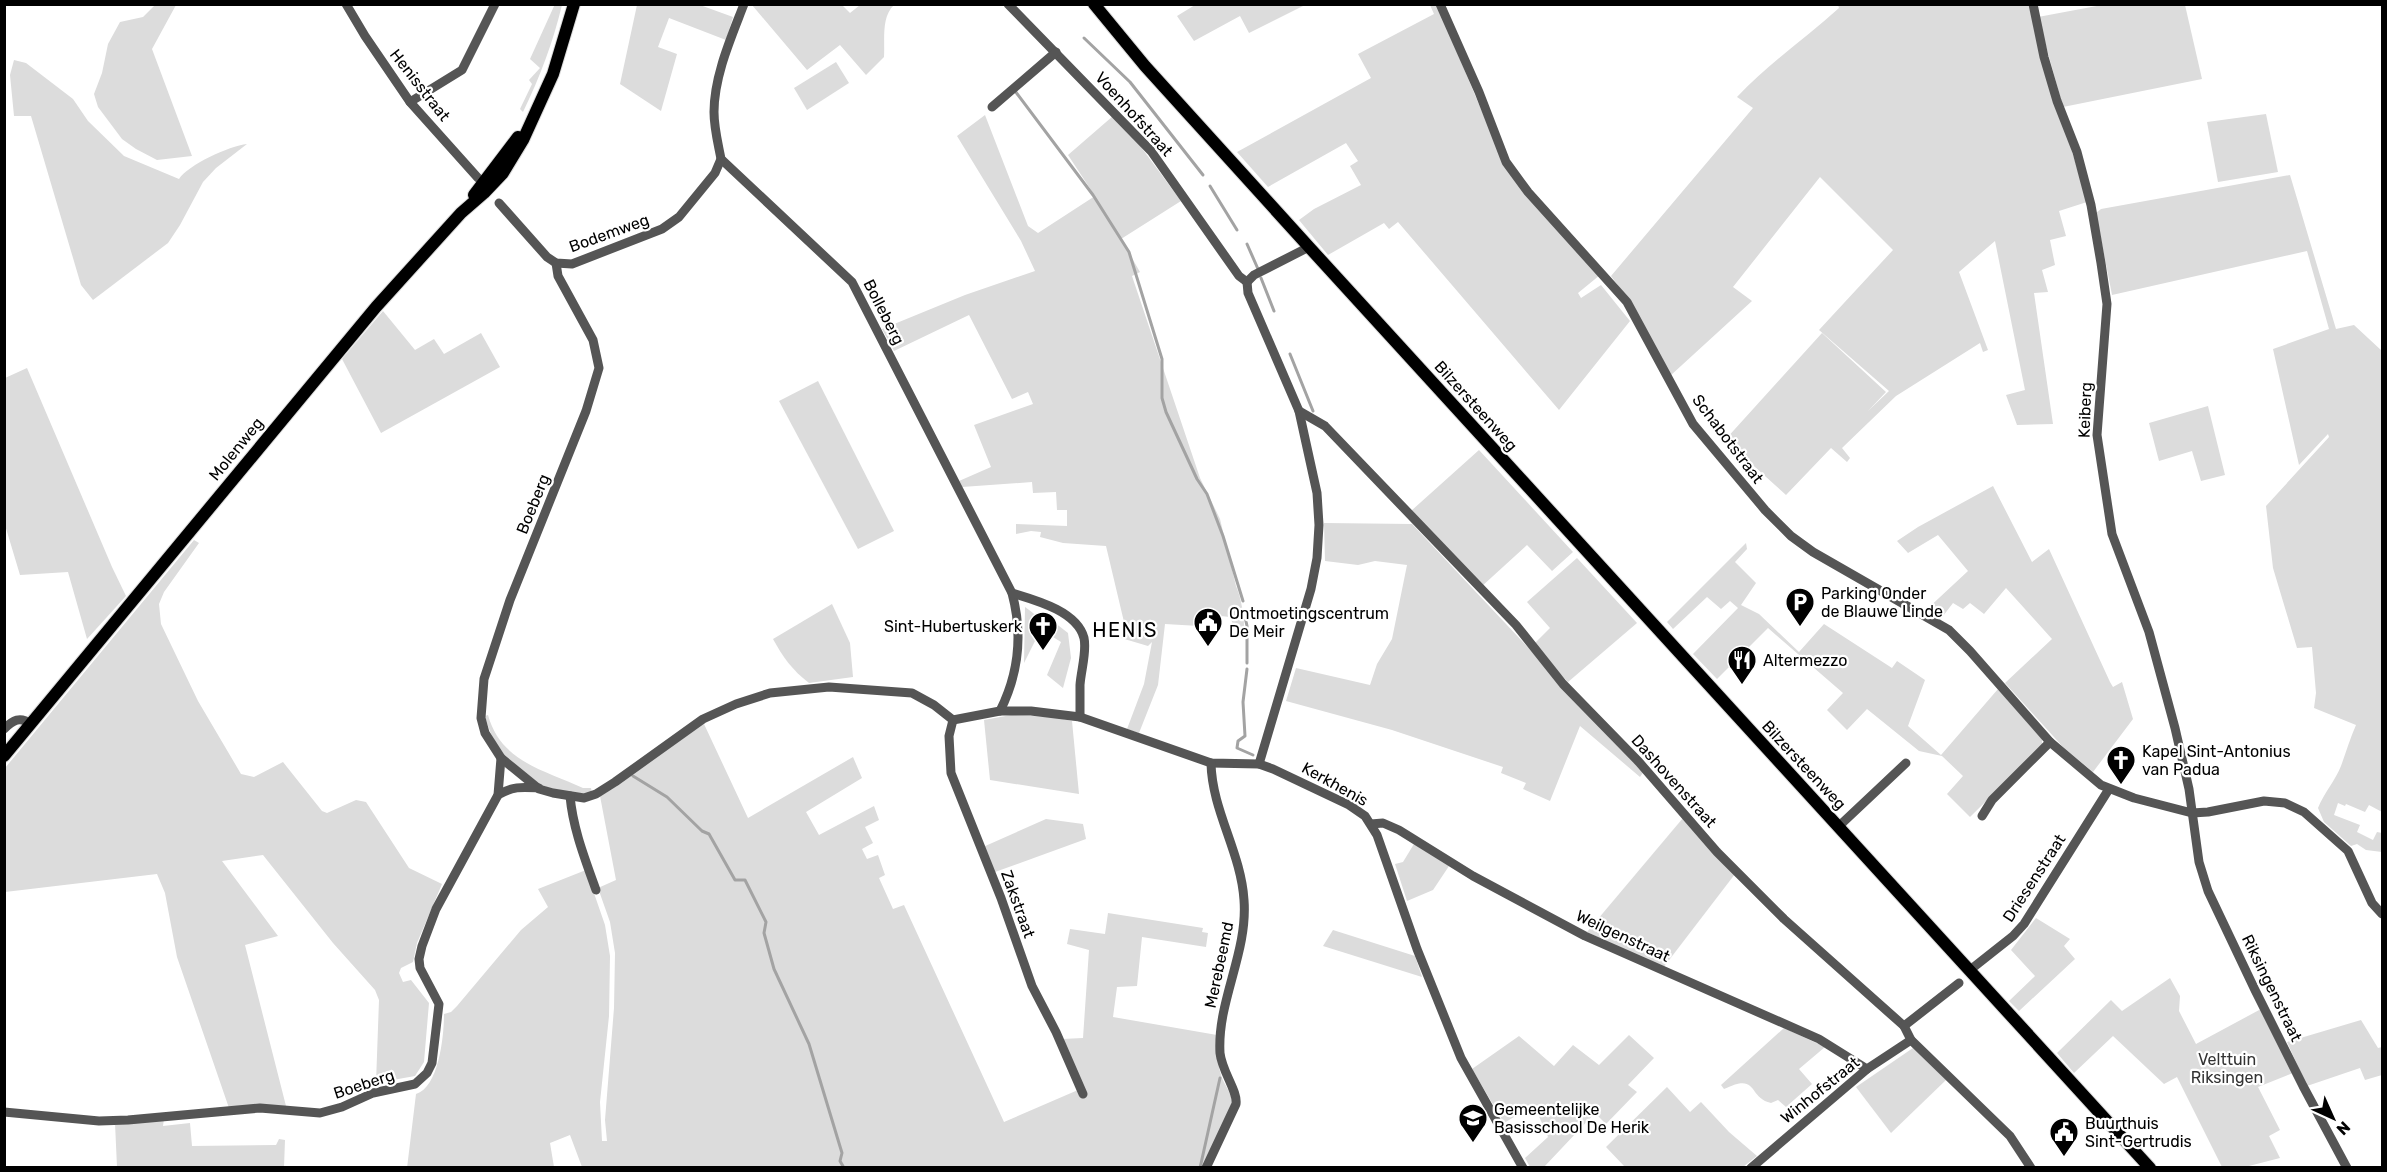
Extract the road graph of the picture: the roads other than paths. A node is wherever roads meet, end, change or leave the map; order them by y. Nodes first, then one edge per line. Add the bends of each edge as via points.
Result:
1 (346, 4) edge
2 (495, 4) edge
3 (574, 4) edge
4 (744, 4) edge
5 (1008, 4) edge
6 (1094, 4) edge
7 (1440, 4) edge
8 (2033, 4) edge
9 (1056, 52) junction
10 (410, 102) junction
11 (992, 107) dead end
12 (530, 123) junction
13 (721, 159) junction
14 (478, 178) dead end
15 (500, 202) dead end
16 (461, 213) junction
17 (1309, 247) junction
18 (556, 263) junction
19 (1247, 282) junction
20 (1299, 411) junction
21 (1012, 593) junction
22 (1000, 711) junction
23 (1080, 717) junction
24 (953, 720) junction
25 (31, 724) junction
26 (4, 729) edge
27 (2050, 742) junction
28 (4, 756) edge
29 (501, 758) junction
30 (1211, 763) junction
31 (1906, 763) dead end
32 (1260, 764) junction
33 (539, 789) junction
34 (2109, 789) junction
35 (498, 795) junction
36 (570, 796) junction
37 (2192, 813) junction
38 (1982, 816) dead end
39 (1371, 824) junction
40 (1838, 827) junction
41 (596, 890) dead end
42 (2382, 914) edge
43 (1970, 970) junction
44 (1959, 983) dead end
45 (1904, 1026) junction
46 (1911, 1040) junction
47 (1867, 1069) junction
48 (1083, 1094) dead end
49 (4, 1112) edge
50 (1206, 1167) edge
51 (1523, 1167) edge
52 (1751, 1167) edge
53 (2031, 1167) edge
54 (2150, 1167) edge
55 (2348, 1167) edge

1 - 10 street, Henisstraat
2 - 10 street via 462,70
3 - 12 main road via 556,67
4 - 13 street via 715,98
5 - 9 street, Voenhofstraat
6 - 17 main road, Bilzersteenweg
7 - 27 street, Schabotstraat via 1506,162 1627,302 1693,424 1725,464 1791,536 1960,640
8 - 37 street, Keiberg via 2047,68 2091,205 2101,263 2107,304 2097,428 2112,534 2152,641
9 - 11 street
9 - 19 street, Voenhofstraat via 1151,151
10 - 14 street, Henisstraat
12 - 16 main road
12 - 16 main road, Molenweg via 503,173
13 - 18 street, Bodemweg via 715,173 679,217 662,229 572,264
13 - 21 street, Bolleberg via 852,282
15 - 18 street, Bodemweg
16 - 25 main road, Molenweg via 297,400
17 - 19 street
17 - 40 main road, Bilzersteenweg
18 - 29 street, Boeberg via 558,276 593,340 599,368 586,411 510,600 484,679 481,718 488,739
19 - 20 street via 1248,293
20 - 32 street via 1317,493 1317,558 1302,624
20 - 45 street, Dashovenstraat via 1325,426 1515,625 1563,684 1639,762 1717,852 1784,919
21 - 22 street, Bolleberg via 1017,614 1018,658
21 - 23 street via 1059,611 1080,630 1085,646
22 - 23 street, Kerkhenis
22 - 24 street, Kerkhenis
23 - 30 street, Kerkhenis
24 - 36 street, Boeberg via 912,693 829,687 770,693 703,719 596,794 584,798
24 - 48 street, Zakstraat via 949,736 951,773 1032,986
25 - 26 street via 18,719
25 - 28 main road, Molenweg
27 - 34 street, Schabotstraat
27 - 38 street via 1992,800
29 - 33 street, Boeberg
29 - 35 street, Boeberg
30 - 32 street, Kerkhenis
30 - 50 street, Merebeemd via 1218,810 1241,880 1244,918 1239,957 1221,1027 1222,1068 1237,1098
31 - 40 street, Bilzersteenweg
32 - 39 street, Kerkhenis via 1349,805
33 - 35 street, Boeberg via 519,786
33 - 36 street, Boeberg
34 - 37 street, Schabotstraat
34 - 43 street, Driesenstraat via 2024,924
35 - 49 street, Boeberg via 441,899 422,946 420,968 439,1004 432,1063 415,1084 320,1113 260,1108 99,1121
36 - 41 street via 582,851
37 - 42 street via 2264,801 2299,809 2348,851 2372,903
37 - 55 street, Riksingenstraat via 2208,891 2298,1076
39 - 47 street, Weilgenstraat via 1399,830 1473,876 1585,936 1819,1039
39 - 51 street, Kerkhenis via 1457,1049
40 - 43 main road, Bilzersteenweg
43 - 54 main road, Bilzersteenweg
44 - 45 street
45 - 46 street, Dashovenstraat
46 - 47 street, Winhofstraat
46 - 53 street, Dashovenstraat via 2010,1136
47 - 52 street, Winhofstraat

